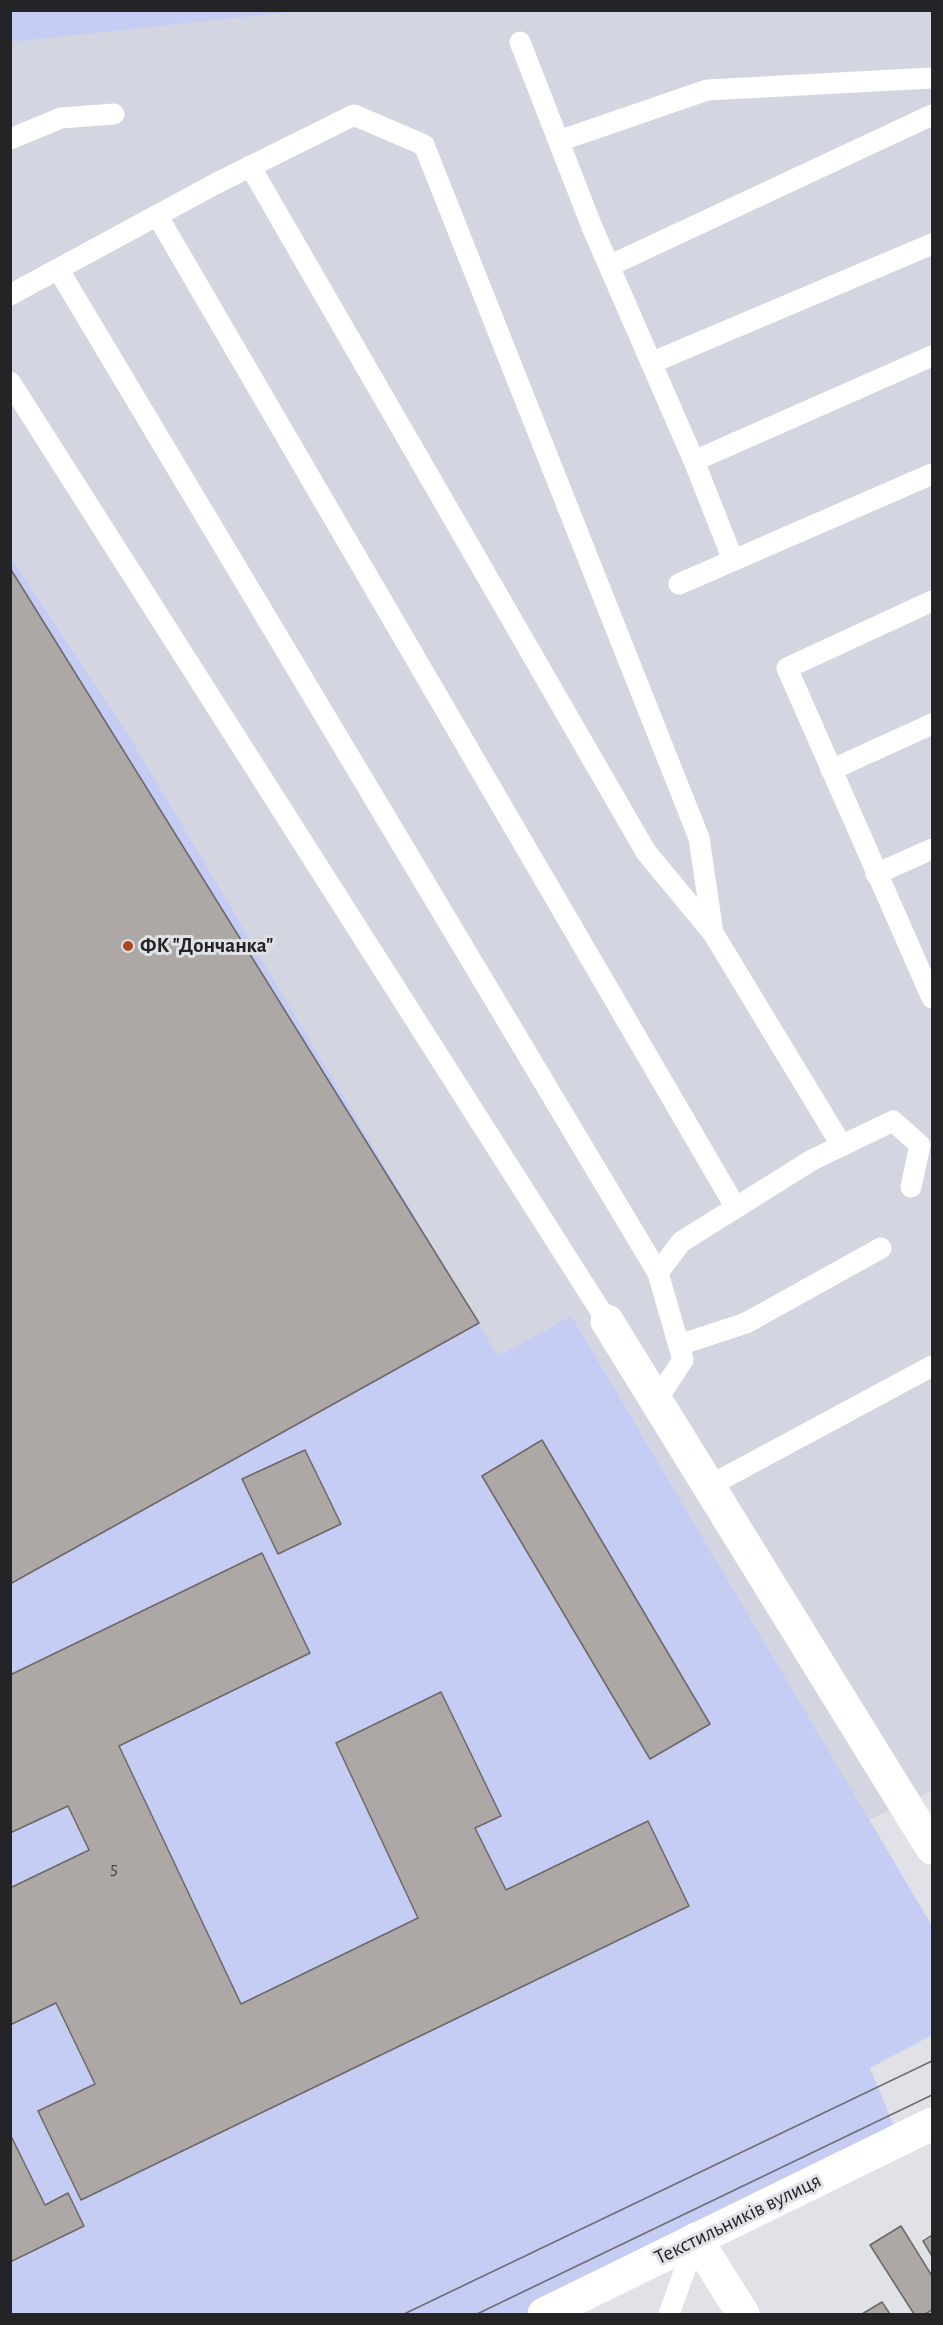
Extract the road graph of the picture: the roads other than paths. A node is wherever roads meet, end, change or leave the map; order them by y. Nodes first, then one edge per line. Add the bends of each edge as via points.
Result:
1 (520, 42) dead end
2 (933, 78) edge
3 (114, 114) dead end
4 (933, 116) edge
5 (10, 139) edge
6 (559, 141) junction
7 (250, 166) junction
8 (157, 216) junction
9 (933, 244) edge
10 (609, 266) junction
11 (58, 269) junction
12 (10, 295) edge
13 (933, 356) edge
14 (651, 363) junction
15 (10, 382) edge
16 (694, 461) junction
17 (933, 474) edge
18 (733, 560) junction
19 (679, 584) dead end
20 (933, 601) edge
21 (933, 724) edge
22 (831, 770) junction
23 (933, 849) edge
24 (876, 874) junction
25 (713, 933) junction
26 (927, 970) edge
27 (933, 998) edge
28 (842, 1146) junction
29 (911, 1187) dead end
30 (736, 1208) junction
31 (881, 1248) dead end
32 (658, 1273) junction
33 (607, 1321) joint
34 (679, 1345) junction
35 (933, 1366) edge
36 (656, 1401) junction
37 (709, 1486) junction
38 (933, 1848) edge
39 (933, 2124) edge
40 (696, 2239) junction
41 (544, 2314) edge
42 (669, 2314) edge
43 (743, 2314) edge

1 - 6 lane
2 - 6 lane via 707,90
3 - 5 lane via 61,118
4 - 10 lane
6 - 10 lane
7 - 8 lane
7 - 25 lane via 646,852
7 - 25 lane via 354,115 424,145 699,838
8 - 11 lane
8 - 30 lane
9 - 14 lane
10 - 14 lane
11 - 12 lane
11 - 32 lane
13 - 16 lane
14 - 16 lane
15 - 33 lane
16 - 18 lane
17 - 18 lane
18 - 19 lane
20 - 22 lane via 787,668
21 - 22 lane
22 - 24 lane
23 - 24 lane
24 - 26 lane
25 - 28 lane
26 - 27 lane
28 - 29 lane via 893,1121 920,1145
28 - 30 lane via 812,1160
30 - 32 lane via 681,1242
31 - 34 lane via 746,1323
32 - 34 lane
33 - 36 street
34 - 36 lane via 683,1360
35 - 37 lane
36 - 37 street
37 - 38 street
39 - 40 street, Текстильників вулиця
40 - 41 street, Текстильників вулиця
40 - 42 lane
40 - 43 street

